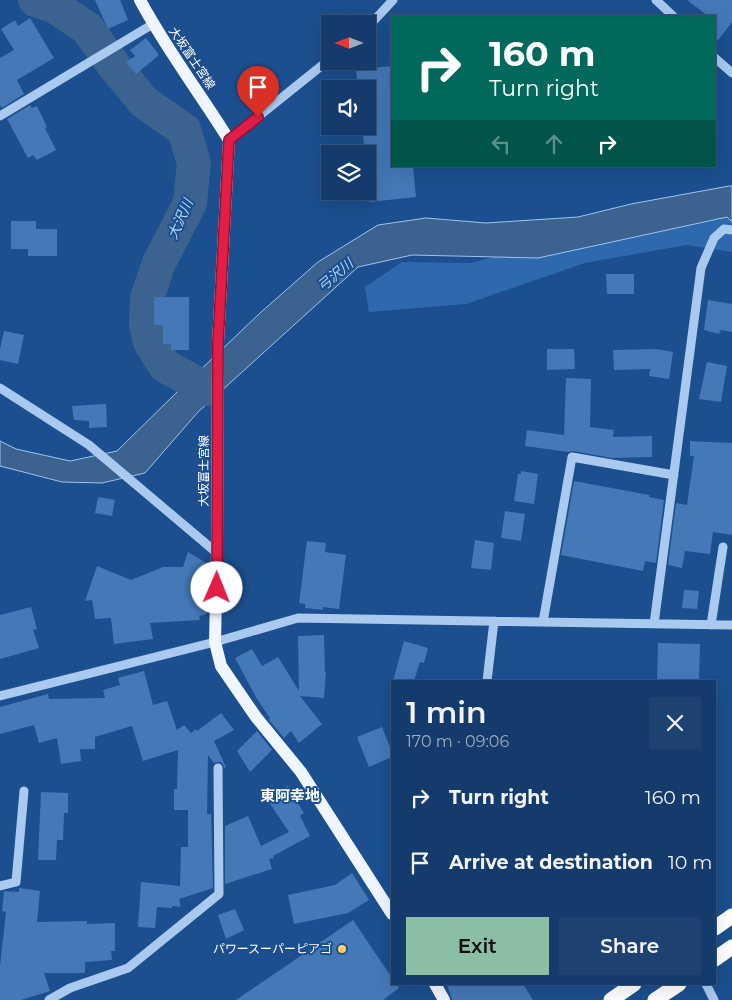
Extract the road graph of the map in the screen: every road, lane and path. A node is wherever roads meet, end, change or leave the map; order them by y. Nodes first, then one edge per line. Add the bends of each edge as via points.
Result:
1 (140, 0) edge
2 (393, 0) edge
3 (656, 0) edge
4 (672, 15) edge
5 (376, 18) edge
6 (153, 24) junction
7 (716, 59) edge
8 (321, 66) edge
9 (732, 73) edge
10 (0, 116) edge
11 (229, 140) junction
12 (732, 230) edge
13 (0, 388) edge
14 (674, 474) junction
15 (723, 548) dead end
16 (217, 553) junction
17 (494, 621) junction
18 (543, 622) junction
19 (654, 624) junction
20 (711, 625) junction
21 (732, 625) edge
22 (216, 642) junction
23 (486, 680) edge
24 (0, 696) edge
25 (218, 768) dead end
26 (24, 791) dead end
27 (0, 886) edge
28 (391, 912) edge
29 (732, 916) edge
30 (716, 927) edge
31 (732, 947) edge
32 (716, 958) edge
33 (436, 985) edge
34 (633, 985) edge
35 (677, 985) edge
36 (706, 985) edge
37 (49, 1000) edge
38 (444, 1000) edge
39 (611, 1000) edge
40 (655, 1000) edge
41 (714, 1000) edge

1 - 6 main road, 大坂富士宮線
2 - 5 street
3 - 4 street
6 - 10 street
6 - 11 main road, 大坂富士宮線
7 - 9 street
8 - 11 street
11 - 16 main road, 大坂富士宮線 via 218,342
12 - 14 street via 724,229 714,238 701,268
13 - 16 street via 89,445
14 - 18 street via 572,457
14 - 19 street
15 - 20 street
16 - 22 main road, 大坂富士宮線
17 - 18 street
17 - 22 street via 298,618
17 - 23 street
18 - 19 street
19 - 20 street
20 - 21 street
22 - 24 street
22 - 28 main road, 大坂富士宮線 via 221,666 256,717 301,772
25 - 37 street via 219,894 128,968 70,988
26 - 27 street via 16,882
29 - 30 highway
31 - 32 highway
33 - 38 main road
34 - 39 highway
35 - 40 highway
36 - 41 street

